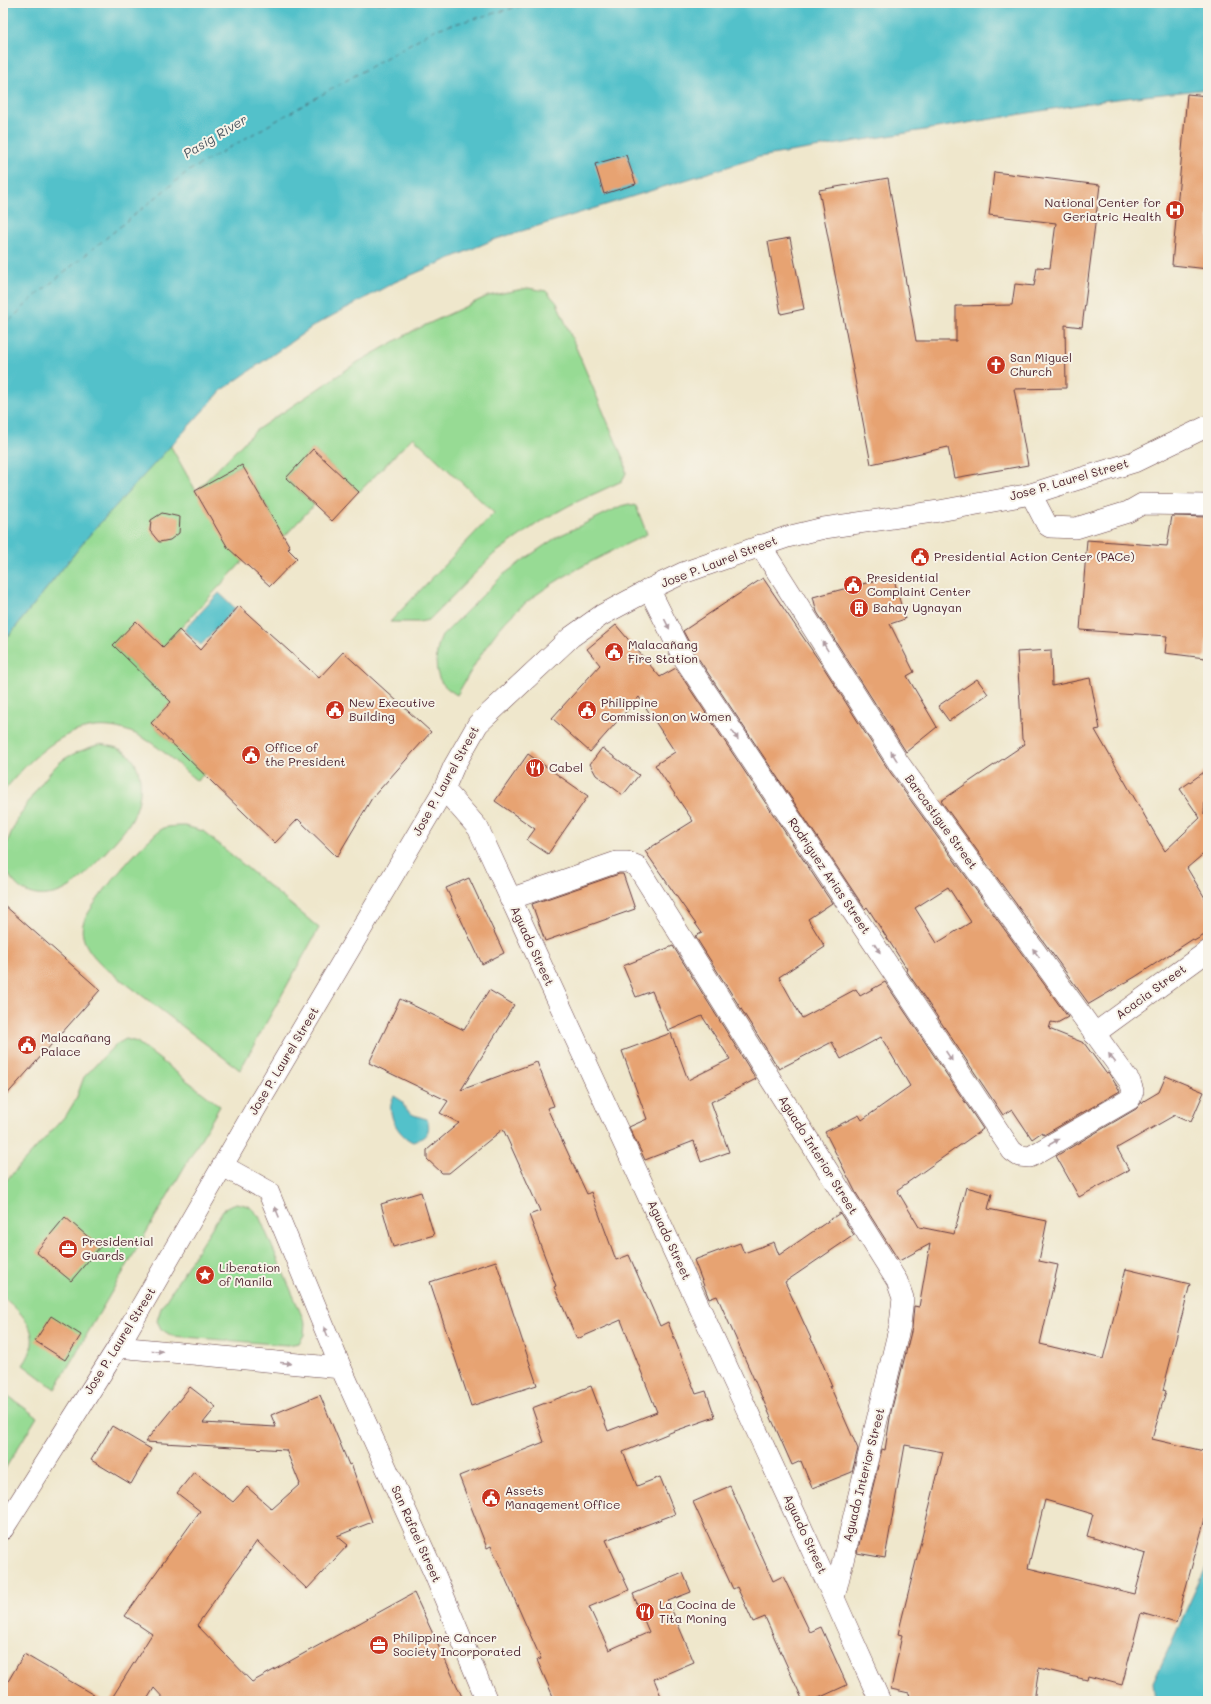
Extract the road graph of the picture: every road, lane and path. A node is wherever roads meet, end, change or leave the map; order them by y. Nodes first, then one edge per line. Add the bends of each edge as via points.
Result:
1 (1208, 426) edge
2 (1030, 494) junction
3 (1208, 505) edge
4 (760, 545) junction
5 (649, 589) junction
6 (444, 788) junction
7 (510, 899) junction
8 (1208, 951) edge
9 (1094, 1034) junction
10 (1133, 1091) joint
11 (223, 1166) junction
12 (118, 1347) junction
13 (341, 1368) junction
14 (3, 1529) edge
15 (834, 1598) junction
16 (487, 1701) edge
17 (880, 1701) edge

1 - 2 street, Jose P. Laurel Street via 1134,462
2 - 3 street via 1050,527 1076,528 1128,512 1142,504
2 - 4 street, Jose P. Laurel Street via 824,528
4 - 5 street, Jose P. Laurel Street via 683,573
9 -> 4 street, Barcastigue Street via 898,762
5 - 6 street, Jose P. Laurel Street via 602,615 571,637 478,724
5 -> 10 street, Rodriguez Arias Street via 688,664 1012,1151 1019,1156 1030,1157 1130,1099
6 - 7 street, Aguado Street via 478,828
6 - 11 street, Jose P. Laurel Street
7 - 15 street, Aguado Street
7 - 15 street, Aguado Interior Street via 617,862 637,866 897,1281 903,1298 900,1325
8 - 9 street, Acacia Street
10 -> 9 street, Barcastigue Street via 1130,1082
11 - 12 street, Jose P. Laurel Street
13 -> 11 street, San Rafael Street via 268,1191
12 -> 13 street
12 - 14 street, Jose P. Laurel Street
13 - 16 street, San Rafael Street via 435,1575
15 - 17 street, Aguado Street

